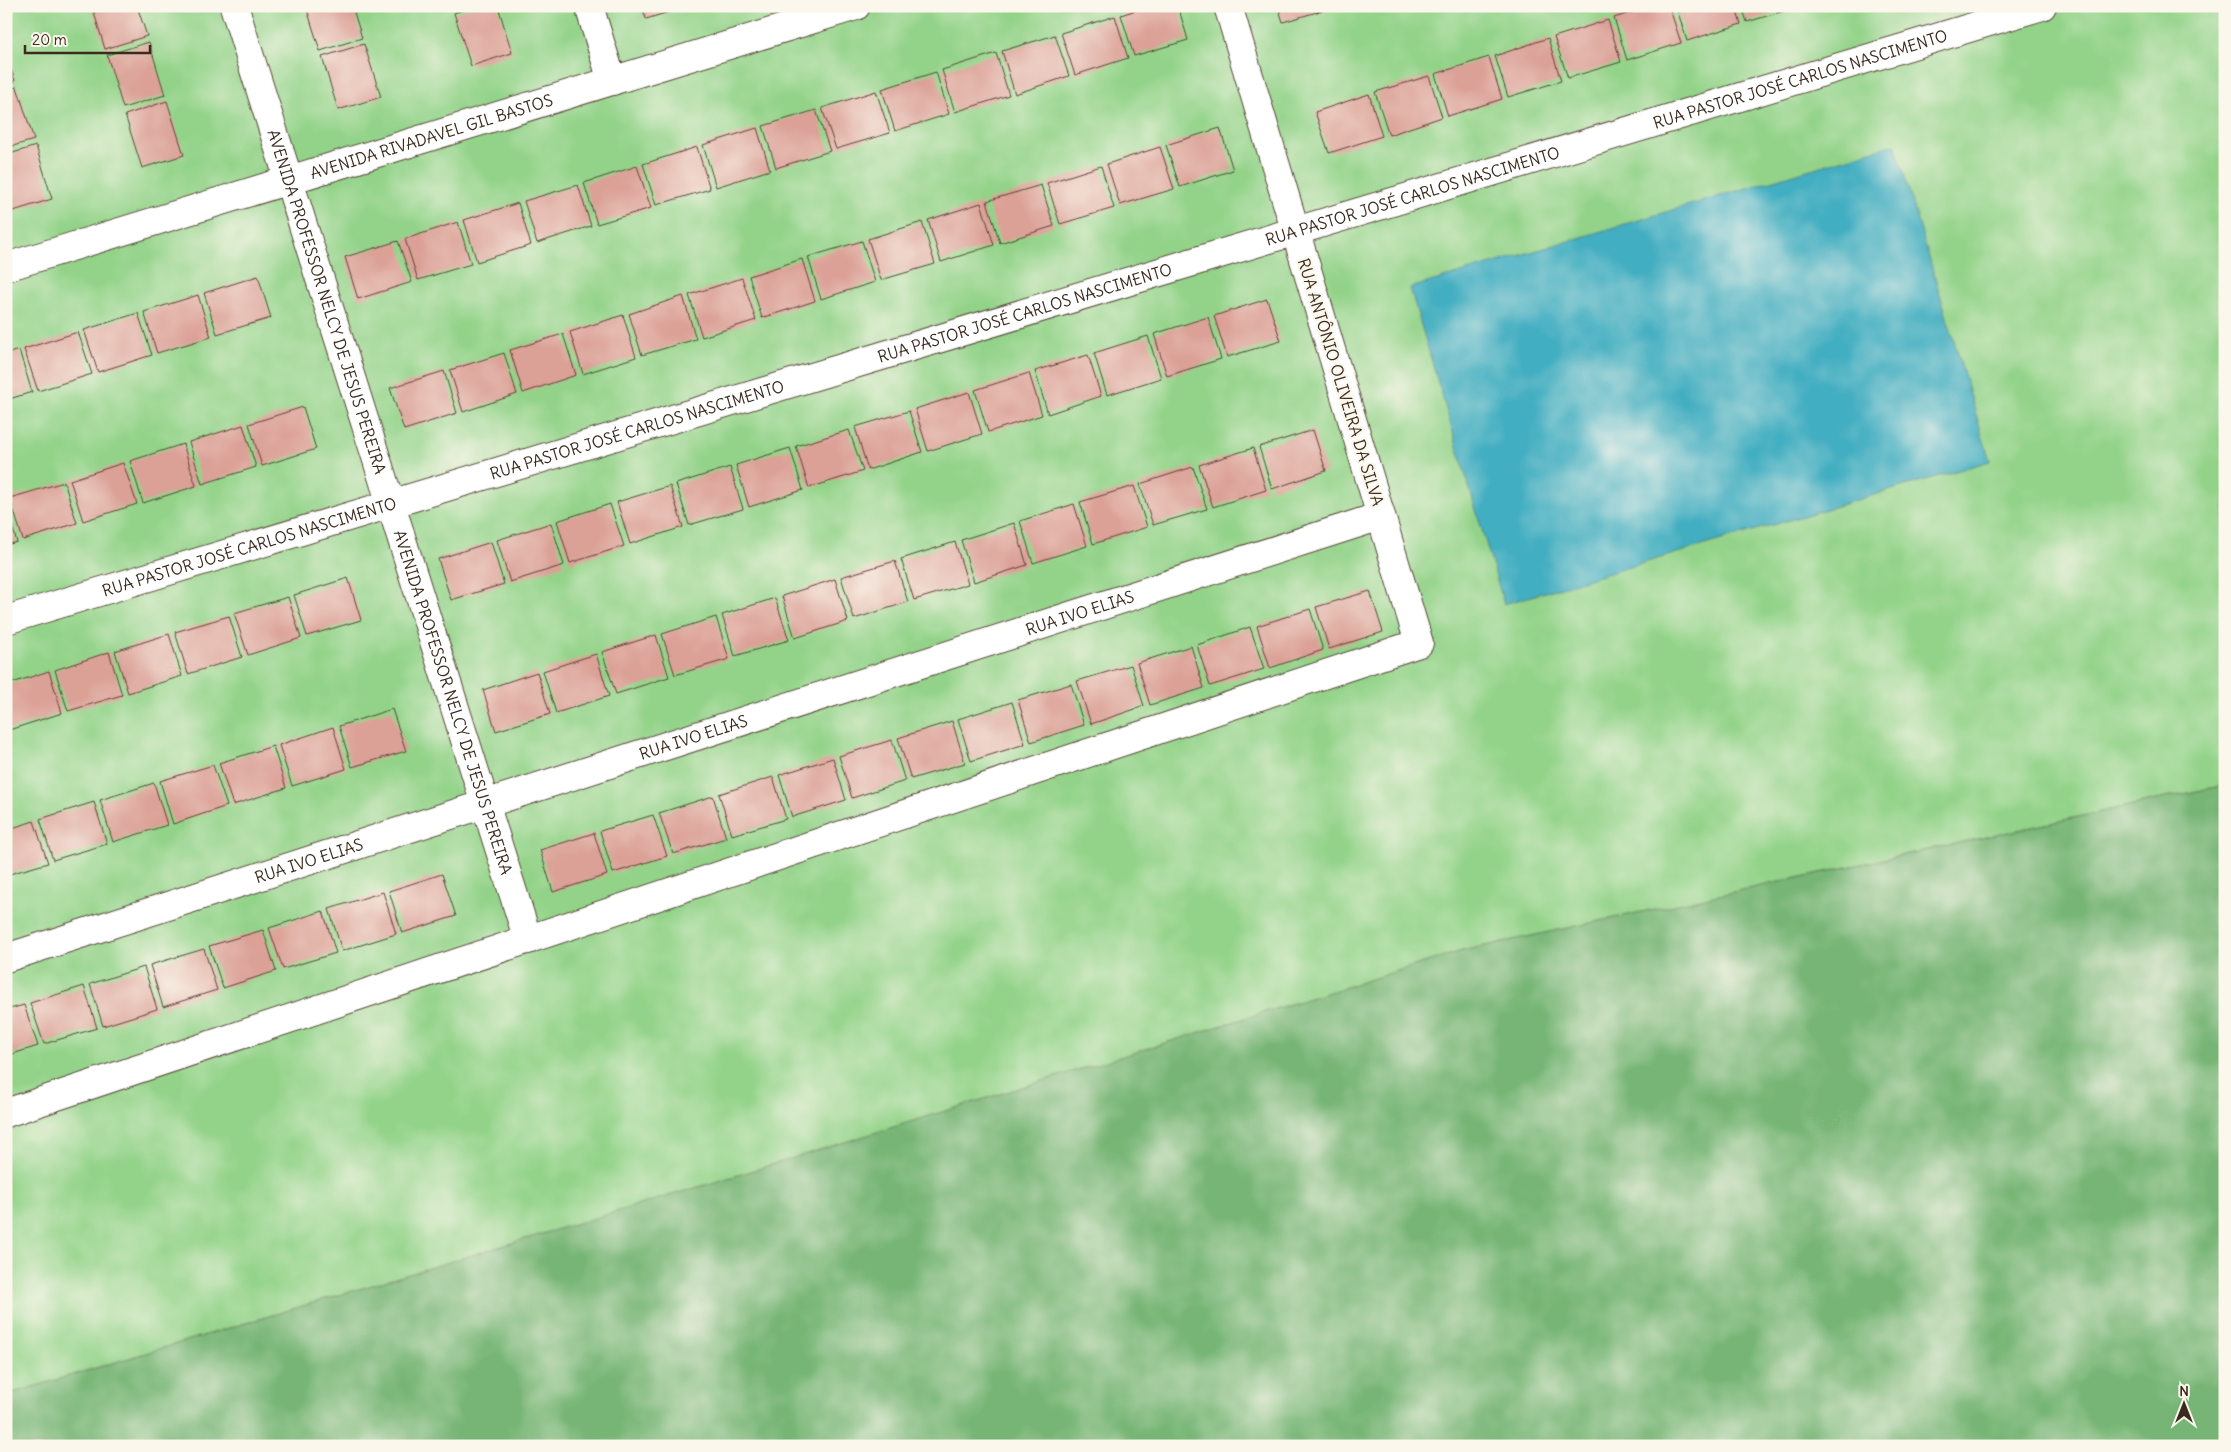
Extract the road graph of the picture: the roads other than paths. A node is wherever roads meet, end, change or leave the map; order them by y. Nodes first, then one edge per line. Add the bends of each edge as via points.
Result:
1 (234, 6) edge
2 (589, 6) edge
3 (856, 6) edge
4 (1228, 6) edge
5 (2042, 6) edge
6 (612, 81) junction
7 (288, 180) junction
8 (1296, 231) junction
9 (6, 267) edge
10 (390, 504) junction
11 (1381, 516) junction
12 (6, 620) edge
13 (485, 804) junction
14 (528, 940) junction
15 (6, 958) edge
16 (6, 1113) edge

1 - 7 street, AVENIDA PROFESSOR NELCY DE JESUS PEREIRA
2 - 6 street
3 - 6 street, AVENIDA RIVADAVEL GIL BASTOS
4 - 8 street, RUA ANTÔNIO OLIVEIRA DA SILVA
5 - 8 street, RUA PASTOR JOSÉ CARLOS NASCIMENTO
6 - 7 street, AVENIDA RIVADAVEL GIL BASTOS
7 - 9 street, AVENIDA RIVADAVEL GIL BASTOS
7 - 10 street, AVENIDA PROFESSOR NELCY DE JESUS PEREIRA
8 - 10 street, RUA PASTOR JOSÉ CARLOS NASCIMENTO
8 - 11 street, RUA ANTÔNIO OLIVEIRA DA SILVA
10 - 12 street, RUA PASTOR JOSÉ CARLOS NASCIMENTO
10 - 13 street, AVENIDA PROFESSOR NELCY DE JESUS PEREIRA
11 - 13 street, RUA IVO ELIAS
11 - 14 street, RUA ANTÔNIO OLIVEIRA DA SILVA via 1420,643
13 - 14 street, AVENIDA PROFESSOR NELCY DE JESUS PEREIRA
13 - 15 street, RUA IVO ELIAS
14 - 16 street

